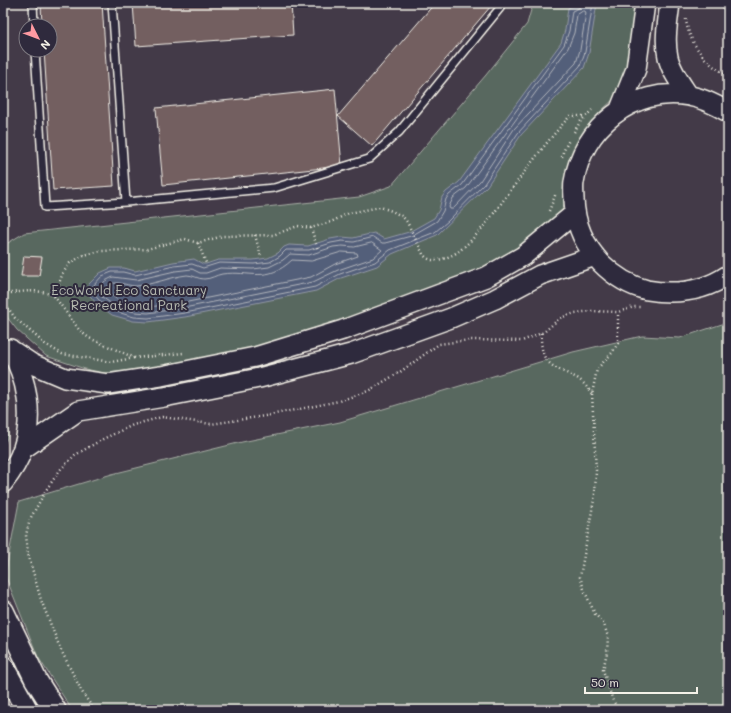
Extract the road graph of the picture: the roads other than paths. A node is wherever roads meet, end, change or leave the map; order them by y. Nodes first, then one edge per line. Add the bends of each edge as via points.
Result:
1 (33, 3) edge
2 (112, 3) edge
3 (500, 3) edge
4 (645, 3) edge
5 (670, 3) edge
6 (34, 18) edge
7 (36, 58) edge
8 (689, 96) junction
9 (620, 109) junction
10 (728, 112) edge
11 (126, 202) junction
12 (575, 213) junction
13 (595, 256) junction
14 (728, 275) edge
15 (7, 345) edge
16 (23, 449) junction
17 (3, 483) edge
18 (3, 611) edge
19 (4, 672) edge
20 (27, 710) edge
21 (55, 710) edge

1 - 6 lane
2 - 11 lane
3 - 11 lane via 500,8 399,132 369,159 274,188
4 - 9 street via 636,69
5 - 8 street via 666,42 668,58
7 - 11 lane via 45,207
8 - 9 street via 665,95 642,100
8 - 10 street via 712,102
9 - 12 street via 597,129 581,154 574,183
12 - 13 street via 582,236
12 - 15 street via 523,256 486,277 343,330 255,357 108,384 65,378 32,364
13 - 14 street via 608,270 624,281 642,289 662,292 681,293 700,289
13 - 16 street via 540,275 495,299 450,318 351,354 260,378 78,411
15 - 16 street via 20,369 26,388 28,429
16 - 17 street
18 - 21 main road via 36,680
19 - 20 main road

